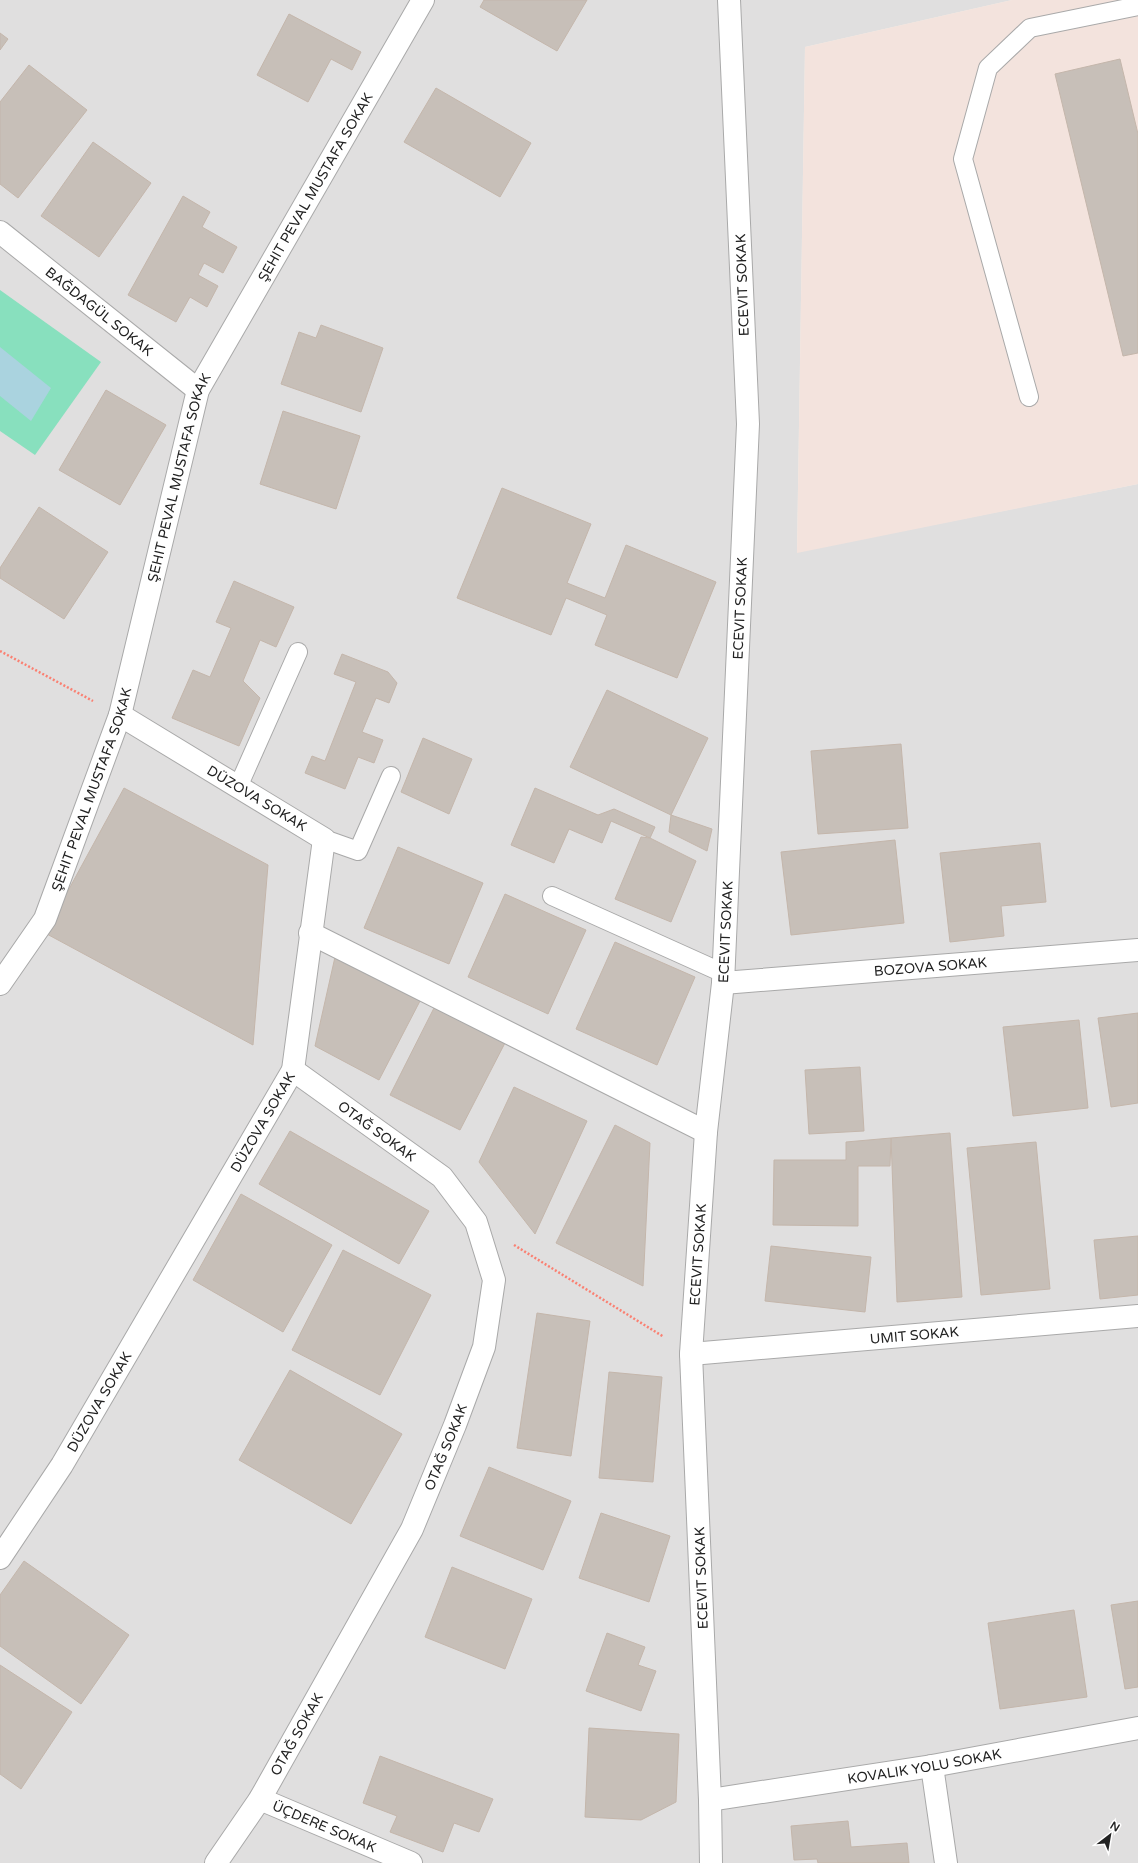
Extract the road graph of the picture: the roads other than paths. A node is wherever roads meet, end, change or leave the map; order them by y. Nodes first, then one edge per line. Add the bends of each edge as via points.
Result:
1 (423, 0) edge
2 (729, 0) edge
3 (1138, 6) edge
4 (0, 232) edge
5 (198, 390) junction
6 (1029, 397) dead end
7 (298, 652) dead end
8 (120, 715) junction
9 (391, 776) dead end
10 (238, 787) junction
11 (324, 839) junction
12 (552, 896) dead end
13 (310, 933) junction
14 (1138, 950) edge
15 (723, 978) junction
16 (0, 984) edge
17 (293, 1070) junction
18 (706, 1132) junction
19 (1138, 1316) edge
20 (691, 1354) junction
21 (0, 1558) edge
22 (1138, 1728) edge
23 (932, 1766) junction
24 (260, 1799) junction
25 (710, 1800) junction
26 (216, 1863) edge
27 (411, 1863) edge
28 (711, 1863) edge
29 (946, 1863) edge

1 - 5 street, ŞEHIT PEVAL MUSTAFA SOKAK
2 - 15 street, ECEVIT SOKAK via 748,424
3 - 6 lane via 1030,28 988,68 969,136 963,159
4 - 5 street, BAĞDAGÜL SOKAK
5 - 8 street, ŞEHIT PEVAL MUSTAFA SOKAK
7 - 10 lane
8 - 10 street, DÜZOVA SOKAK
8 - 16 street, ŞEHIT PEVAL MUSTAFA SOKAK via 45,919
9 - 11 lane via 358,850
10 - 11 street, DÜZOVA SOKAK
11 - 13 street, DÜZOVA SOKAK
12 - 15 lane
13 - 17 street, DÜZOVA SOKAK
13 - 18 street
14 - 15 street, BOZOVA SOKAK
15 - 18 street, ECEVIT SOKAK
17 - 21 street, DÜZOVA SOKAK via 62,1465
17 - 24 street, OTAĞ SOKAK via 442,1177 476,1222 494,1280 484,1347 412,1529
18 - 20 street, ECEVIT SOKAK
19 - 20 street, UMIT SOKAK
20 - 25 street, ECEVIT SOKAK
22 - 23 street
23 - 25 street
23 - 29 street
24 - 26 street, OTAĞ SOKAK
24 - 27 street, ÜÇDERE SOKAK
25 - 28 street, ECEVIT SOKAK

